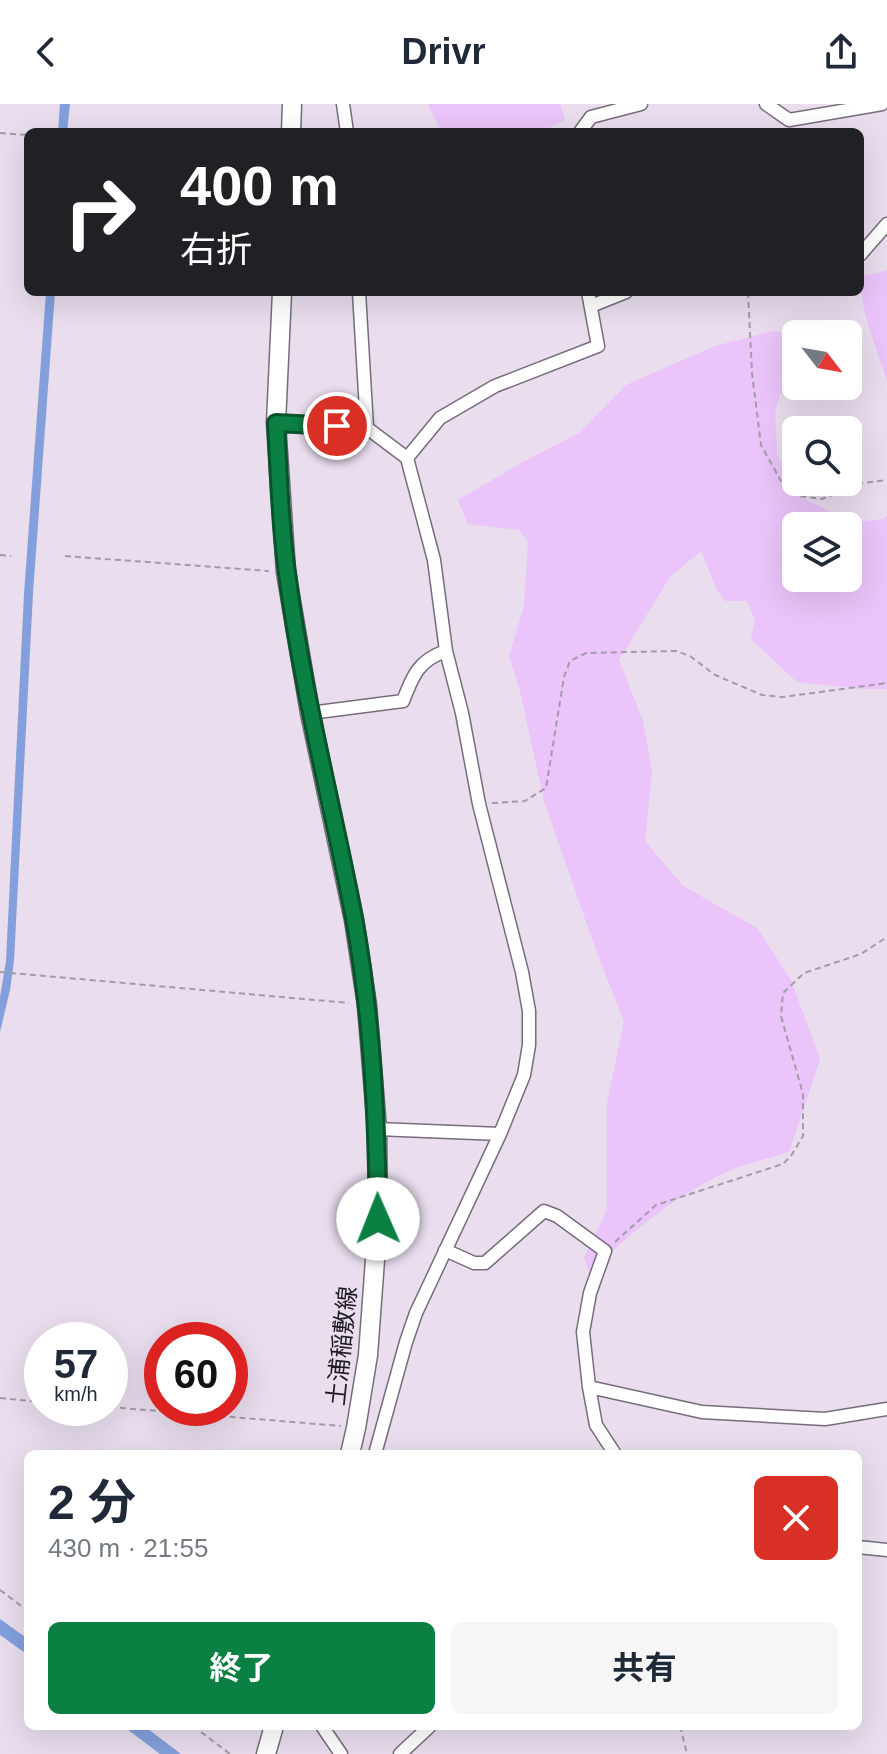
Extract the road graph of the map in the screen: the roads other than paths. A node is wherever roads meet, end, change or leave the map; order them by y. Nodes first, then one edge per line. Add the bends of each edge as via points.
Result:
1 (292, 104) edge
2 (343, 104) edge
3 (641, 104) edge
4 (766, 104) edge
5 (882, 104) edge
6 (588, 110) edge
7 (291, 128) edge
8 (346, 128) edge
9 (887, 224) edge
10 (864, 250) edge
11 (282, 296) edge
12 (359, 296) edge
13 (589, 296) edge
14 (616, 296) edge
15 (591, 306) junction
16 (276, 423) junction
17 (367, 428) junction
18 (407, 458) junction
19 (446, 651) junction
20 (310, 713) junction
21 (377, 1129) junction
22 (500, 1134) junction
23 (445, 1250) junction
24 (589, 1387) junction
25 (887, 1409) edge
26 (351, 1450) edge
27 (376, 1450) edge
28 (612, 1450) edge
29 (862, 1547) edge
30 (887, 1550) edge
31 (273, 1730) edge
32 (325, 1730) edge
33 (426, 1730) edge
34 (266, 1754) edge
35 (341, 1754) edge
36 (400, 1754) edge

1 - 7 main road
2 - 8 street
3 - 6 street
4 - 5 street via 789,120
9 - 10 street
11 - 16 main road, 土浦稲敷線
12 - 17 street
13 - 15 street
14 - 15 street
15 - 18 street via 598,346 495,386 440,418
16 - 17 street
16 - 20 main road, 土浦稲敷線 via 286,572
17 - 18 street
18 - 19 street via 434,560
19 - 20 street via 430,656 413,676 403,701
19 - 22 street via 529,1011 524,1075
20 - 21 main road, 土浦稲敷線 via 354,920
21 - 22 street
21 - 26 main road, 土浦稲敷線 via 378,1219 368,1355
22 - 23 street
23 - 24 street via 485,1263 544,1211 605,1251 583,1332
23 - 27 street via 406,1342
24 - 25 street via 702,1412 825,1419
24 - 28 street via 596,1425
29 - 30 street
31 - 34 main road
32 - 35 street
33 - 36 street

